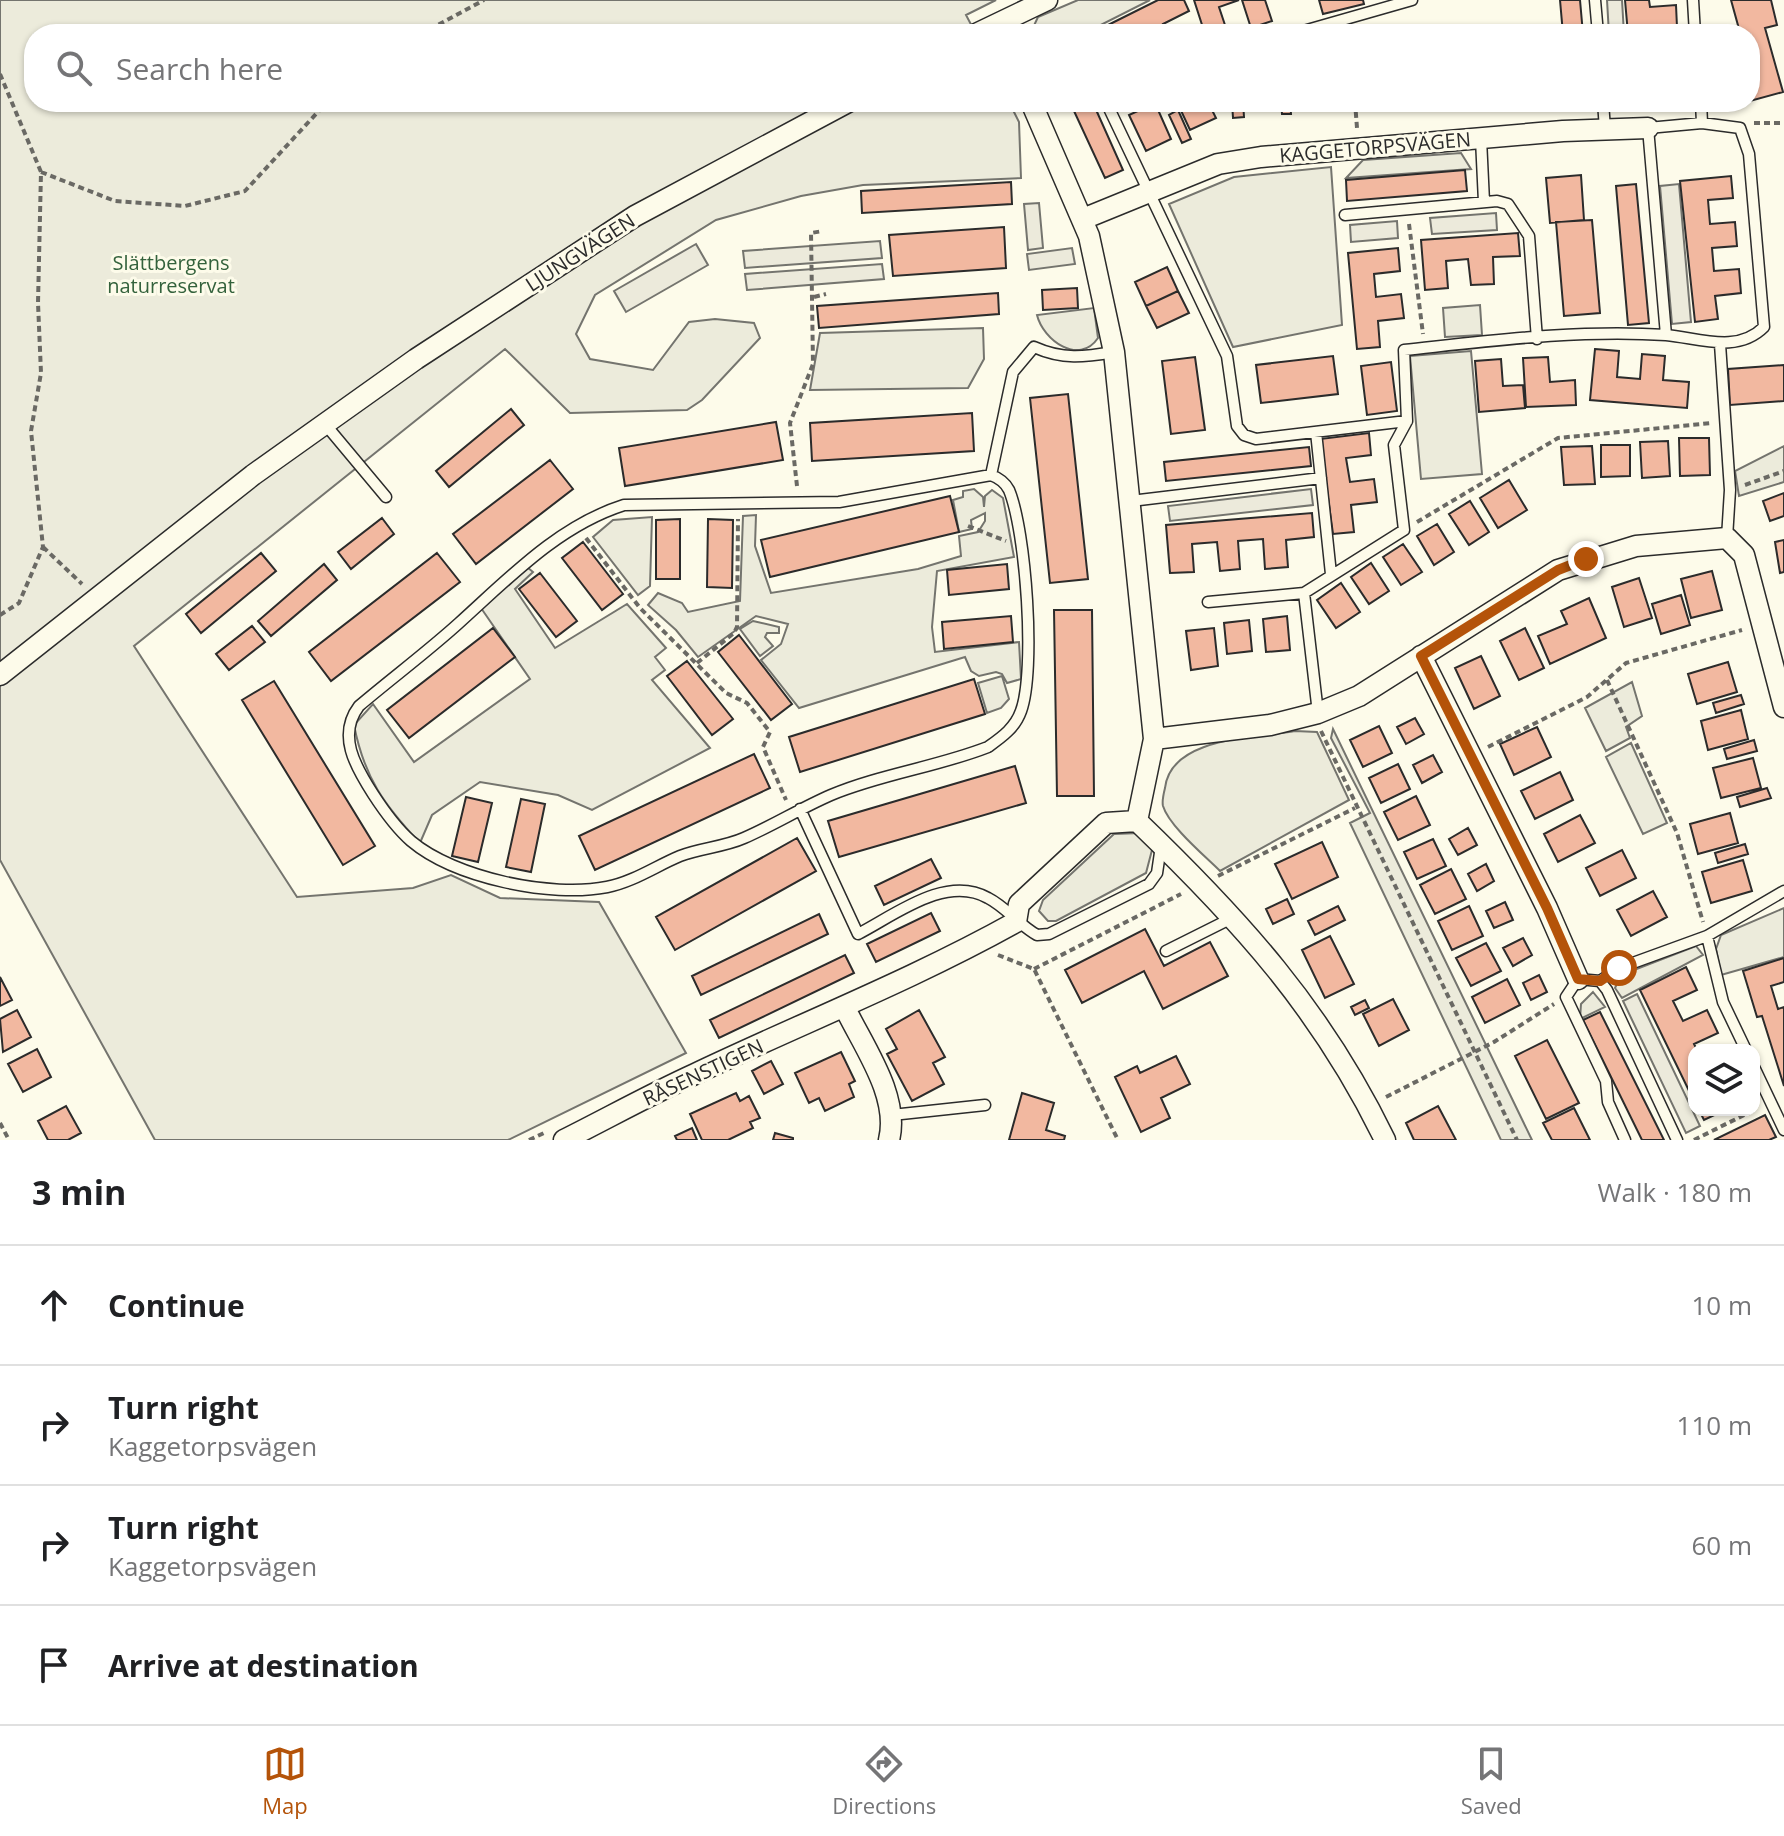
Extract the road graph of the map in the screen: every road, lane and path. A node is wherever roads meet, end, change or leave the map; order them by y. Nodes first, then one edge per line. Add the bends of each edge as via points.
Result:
1 (484, 0) edge
2 (1047, 0) edge
3 (1412, 0) edge
4 (1595, 0) edge
5 (1693, 0) edge
6 (440, 24) edge
7 (1001, 24) edge
8 (1328, 24) edge
9 (1597, 24) edge
10 (1694, 24) edge
11 (0, 74) edge
12 (318, 112) edge
13 (829, 112) edge
14 (1035, 112) edge
15 (1112, 112) edge
16 (1604, 112) edge
17 (1701, 112) edge
18 (1702, 123) junction
19 (1784, 123) edge
20 (1648, 128) junction
21 (1740, 128) junction
22 (1605, 129) junction
23 (1481, 139) junction
24 (41, 172) junction
25 (1149, 189) junction
26 (1484, 202) junction
27 (1407, 210) junction
28 (1345, 215) dead end
29 (1083, 219) junction
30 (823, 231) dead end
31 (826, 294) dead end
32 (814, 297) junction
33 (1666, 335) junction
34 (1537, 339) junction
35 (1720, 344) junction
36 (1425, 348) junction
37 (1114, 352) junction
38 (1407, 421) junction
39 (1725, 422) junction
40 (325, 424) junction
41 (1316, 432) junction
42 (1784, 471) edge
43 (991, 475) junction
44 (1321, 478) junction
45 (1730, 490) junction
46 (386, 497) dead end
47 (1131, 501) junction
48 (738, 505) junction
49 (799, 505) junction
50 (577, 526) junction
51 (968, 526) dead end
52 (1404, 530) junction
53 (1727, 538) junction
54 (1020, 545) junction
55 (43, 547) junction
56 (1331, 574) junction
57 (1304, 593) junction
58 (97, 597) junction
59 (1208, 602) dead end
60 (0, 615) edge
61 (1762, 625) junction
62 (1421, 656) junction
63 (697, 663) junction
64 (0, 675) edge
65 (1607, 680) junction
66 (1784, 707) edge
67 (1318, 713) junction
68 (1154, 739) junction
69 (1472, 756) junction
70 (796, 811) junction
71 (1137, 821) junction
72 (1161, 844) junction
73 (1784, 891) edge
74 (1232, 918) junction
75 (1016, 922) junction
76 (1707, 936) junction
77 (980, 943) junction
78 (1166, 951) dead end
79 (1578, 979) junction
80 (1600, 981) junction
81 (1566, 997) junction
82 (845, 1008) junction
83 (1743, 1044) edge
84 (1475, 1053) junction
85 (1760, 1079) edge
86 (1771, 1102) junction
87 (985, 1105) dead end
88 (1369, 1105) junction
89 (892, 1115) junction
90 (0, 1123) edge
91 (1784, 1130) edge
92 (9, 1140) edge
93 (564, 1140) edge
94 (889, 1140) edge
95 (1118, 1140) edge
96 (1385, 1140) edge
97 (1517, 1140) edge
98 (1625, 1140) edge
99 (1677, 1140) edge
100 (1694, 1140) edge

1 - 6 path
2 - 7 street
3 - 8 lane
4 - 9 lane
5 - 10 lane
11 - 24 path
12 - 24 path via 245,191 185,206 115,201
13 - 40 street, LJUNGVÄGEN via 635,216
14 - 29 street
15 - 25 lane
16 - 22 lane
17 - 18 lane
18 - 20 lane, KAGGETORPSVÄGEN
18 - 21 lane, KAGGETORPSVÄGEN
19 - 21 path
20 - 22 street, KAGGETORPSVÄGEN
20 - 33 lane
21 - 35 lane via 1749,154 1764,327 1753,338
22 - 23 street, KAGGETORPSVÄGEN
23 - 25 street, KAGGETORPSVÄGEN via 1261,157 1218,164
23 - 26 lane
24 - 55 path via 41,373 31,431
25 - 29 street, KAGGETORPSVÄGEN
25 - 41 lane via 1227,356 1237,426 1256,439
26 - 27 lane
26 - 34 lane via 1508,204 1529,236
27 - 28 lane
27 - 36 path
29 - 37 street
30 - 32 path via 811,233
31 - 32 path
32 - 49 path via 813,364 790,423
33 - 34 lane
33 - 35 lane
34 - 36 lane
35 - 39 lane
36 - 38 lane via 1404,350
37 - 43 lane via 1076,359 1034,347 1018,364
37 - 47 street
38 - 41 lane
38 - 52 lane via 1394,445
39 - 45 lane
39 - 52 path via 1558,438
40 - 46 lane
40 - 58 street, LJUNGVÄGEN
41 - 44 lane
42 - 45 path
43 - 49 lane
43 - 54 lane via 1008,487
44 - 47 lane
44 - 56 lane
45 - 53 lane
47 - 68 street
48 - 49 lane
48 - 50 lane via 624,505
48 - 63 path via 737,627
50 - 63 path via 640,608
50 - 70 lane via 484,596 350,718 350,750 388,817 413,842 448,864 534,887 570,890 630,880 682,855 741,839
51 - 54 path
52 - 56 lane
53 - 61 street via 1744,555
53 - 62 street via 1636,546 1572,565
54 - 70 lane via 1029,654 1020,713 1008,732 965,756 834,794
55 - 58 path
55 - 60 path via 19,603
56 - 57 lane
57 - 59 lane
57 - 67 lane
58 - 64 street, LJUNGVÄGEN
61 - 65 path via 1626,663
61 - 66 street
62 - 67 street via 1359,696
62 - 69 street
63 - 70 path via 726,693 747,703 770,732 763,747
65 - 69 path via 1587,697
65 - 76 path via 1677,833
67 - 68 street via 1270,725
67 - 84 path via 1322,740
68 - 71 street
69 - 79 street
70 - 75 lane via 858,934 947,890 990,898
71 - 72 street
71 - 75 street via 1106,823 1019,904
72 - 74 street
72 - 75 lane via 1157,873 1149,884 1049,934 1037,935
73 - 76 lane
74 - 78 lane
74 - 88 street via 1324,1029
75 - 77 street, RÅSENSTIGEN
76 - 80 lane via 1619,968
76 - 83 lane via 1723,1002
77 - 82 street, RÅSENSTIGEN
77 - 95 path via 1034,969
79 - 80 lane
79 - 81 lane
80 - 99 lane
81 - 84 path
81 - 98 lane via 1606,1081 1608,1102
82 - 89 street
82 - 93 street, RÅSENSTIGEN via 694,1074
84 - 88 path
84 - 97 path
85 - 86 lane
86 - 91 lane
86 - 100 path
87 - 89 lane
88 - 96 street
89 - 94 street
90 - 92 path

